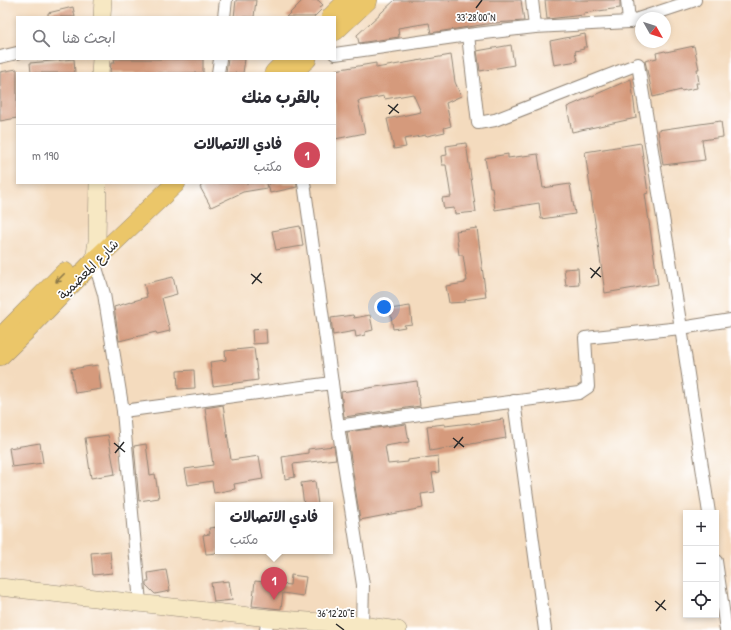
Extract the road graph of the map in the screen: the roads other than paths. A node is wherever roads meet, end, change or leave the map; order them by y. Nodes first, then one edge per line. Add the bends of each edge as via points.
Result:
1 (103, 0) edge
2 (226, 0) edge
3 (368, 0) edge
4 (532, 0) edge
5 (627, 0) edge
6 (694, 0) edge
7 (102, 16) edge
8 (224, 16) edge
9 (629, 22) junction
10 (535, 27) junction
11 (336, 31) edge
12 (468, 35) junction
13 (16, 53) edge
14 (336, 54) edge
15 (0, 56) edge
16 (101, 60) edge
17 (220, 60) edge
18 (287, 60) edge
19 (305, 60) edge
20 (100, 72) edge
21 (218, 72) edge
22 (275, 72) edge
23 (292, 72) edge
24 (98, 184) edge
25 (158, 184) edge
26 (175, 184) edge
27 (304, 184) edge
28 (96, 241) junction
29 (94, 261) junction
30 (731, 320) edge
31 (25, 322) junction
32 (681, 328) junction
33 (1, 336) edge
34 (0, 356) edge
35 (332, 383) junction
36 (514, 402) junction
37 (123, 412) junction
38 (338, 426) junction
39 (709, 510) edge
40 (719, 582) edge
41 (0, 586) edge
42 (140, 603) junction
43 (267, 624) edge
44 (362, 625) junction
45 (398, 630) edge
46 (545, 630) edge
47 (726, 630) edge

1 - 7 main road
2 - 8 street
3 - 11 main road
4 - 10 street
5 - 9 street
6 - 9 street
9 - 10 street
10 - 12 street
12 - 14 street
12 - 32 street via 478,123 495,120 638,64
13 - 15 street
16 - 20 main road
17 - 21 street
18 - 22 main road
19 - 23 main road
24 - 28 main road
25 - 28 main road, شارع المعضمية
26 - 29 main road, شارع المعضمية
27 - 35 street
28 - 29 main road
28 -> 31 main road, شارع المعضمية
29 - 31 main road, شارع المعضمية
29 - 37 street via 104,294
30 - 32 street
31 - 33 main road, شارع المعضمية
31 - 34 main road, شارع المعضمية
32 - 36 street via 585,338 588,388 579,393
32 - 39 street
35 - 37 street
35 - 38 street
36 - 38 street
36 - 46 street
37 - 42 street
38 - 44 street via 363,585
40 - 47 street
41 - 42 main road
42 - 43 main road
43 - 44 main road
44 - 45 main road

